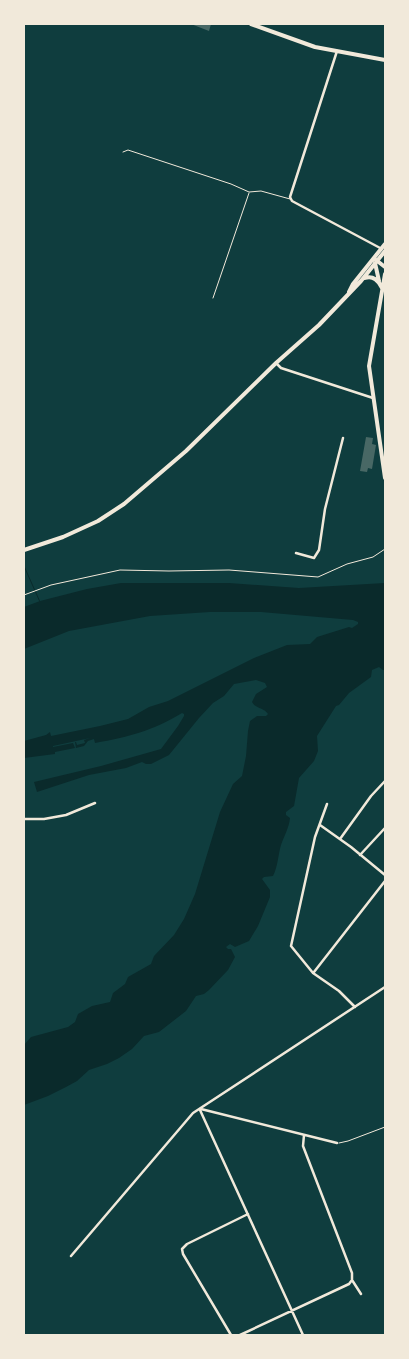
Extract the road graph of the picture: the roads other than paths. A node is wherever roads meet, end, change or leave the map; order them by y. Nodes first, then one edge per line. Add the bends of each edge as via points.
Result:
1 (251, 24) edge
2 (337, 50) junction
3 (385, 60) edge
4 (123, 152) dead end
5 (249, 192) junction
6 (291, 199) junction
7 (385, 244) edge
8 (384, 251) edge
9 (376, 261) junction
10 (385, 267) edge
11 (385, 274) edge
12 (363, 279) junction
13 (379, 283) junction
14 (382, 288) junction
15 (348, 293) junction
16 (213, 298) dead end
17 (276, 363) junction
18 (373, 398) junction
19 (343, 438) dead end
20 (385, 478) edge
21 (24, 550) edge
22 (296, 553) dead end
23 (385, 781) edge
24 (96, 803) dead end
25 (327, 804) dead end
26 (24, 819) edge
27 (320, 825) junction
28 (385, 828) edge
29 (340, 839) junction
30 (360, 855) junction
31 (385, 875) edge
32 (385, 881) edge
33 (313, 972) junction
34 (385, 987) edge
35 (355, 1006) junction
36 (199, 1109) junction
37 (385, 1127) edge
38 (304, 1135) junction
39 (337, 1143) joint
40 (248, 1214) junction
41 (70, 1256) dead end
42 (352, 1280) junction
43 (361, 1294) dead end
44 (292, 1311) junction
45 (231, 1335) edge
46 (240, 1335) edge
47 (304, 1335) edge

1 - 2 street via 311,46
2 - 3 street
2 - 6 street
4 - 5 lane via 128,150
5 - 6 lane via 261,191
5 - 16 lane
6 - 8 street
7 - 8 street
8 - 9 street
9 - 10 street
9 - 12 street
9 - 13 street
9 - 15 street
11 - 14 street
12 - 13 street via 370,277
12 - 15 street
13 - 14 street
14 - 18 street via 369,359
15 - 17 street via 319,325
17 - 18 street via 281,368
17 - 21 street via 186,451 124,504 98,521
18 - 20 street
19 - 22 street via 325,508 319,550 314,558
23 - 29 street
24 - 26 street via 66,815
25 - 27 street
27 - 29 street
27 - 33 street via 291,946
28 - 30 street
29 - 30 street
30 - 31 street
32 - 33 street
33 - 35 street
34 - 35 street
35 - 36 street
36 - 38 street
36 - 40 street
36 - 41 street
37 - 39 lane
38 - 39 street
38 - 42 street via 304,1146
40 - 44 street
40 - 45 street via 182,1249
42 - 43 street
42 - 44 street
44 - 46 street
44 - 47 street

